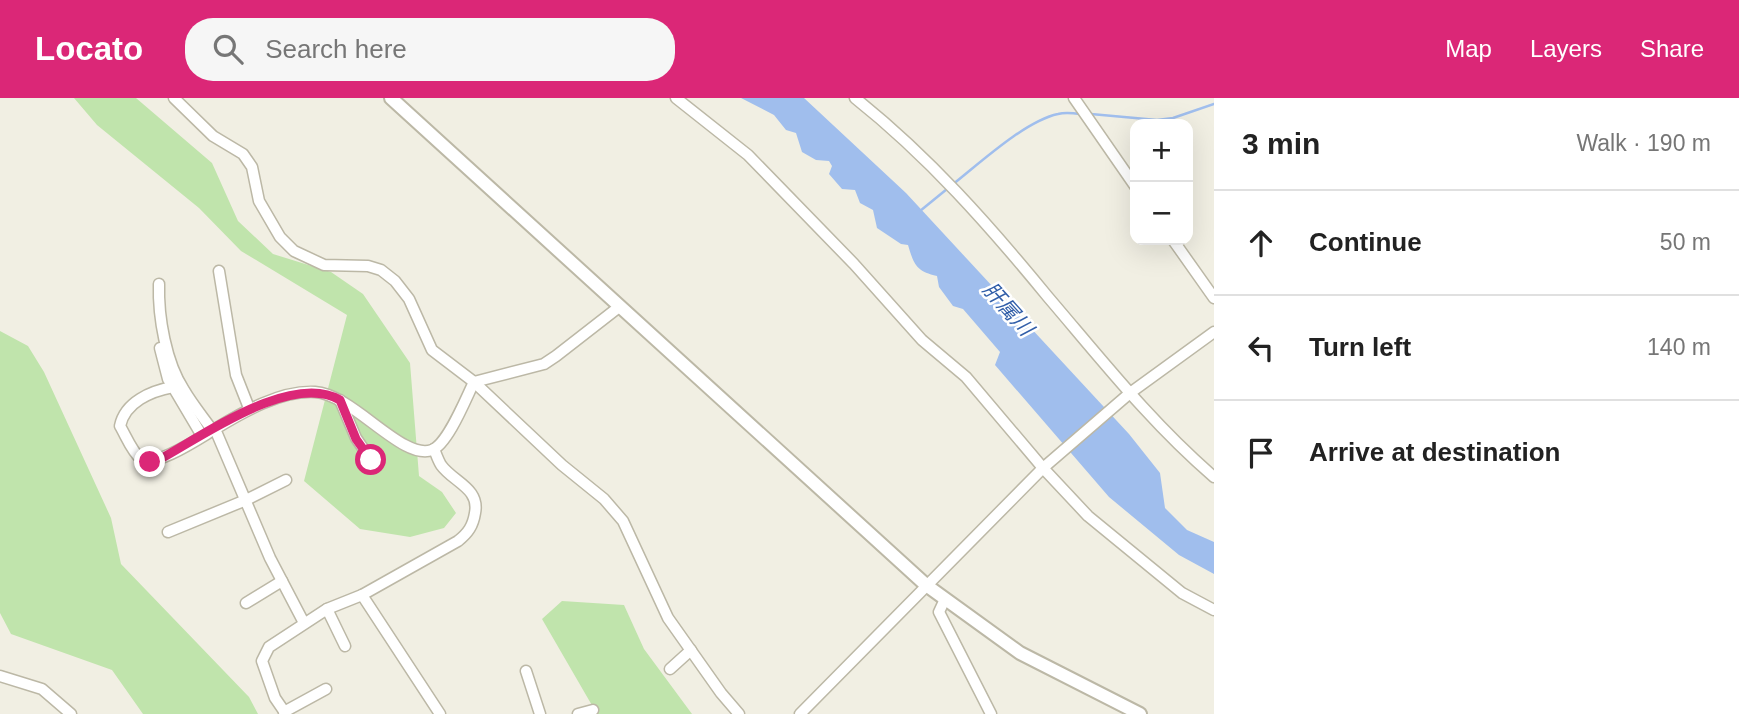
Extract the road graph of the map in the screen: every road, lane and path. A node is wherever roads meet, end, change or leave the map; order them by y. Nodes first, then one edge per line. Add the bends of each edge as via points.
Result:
1 (174, 98) edge
2 (391, 98) edge
3 (676, 98) edge
4 (855, 98) edge
5 (1074, 98) edge
6 (1132, 182) edge
7 (1177, 245) edge
8 (219, 271) dead end
9 (159, 285) dead end
10 (1214, 298) edge
11 (618, 307) junction
12 (1214, 332) edge
13 (160, 348) dead end
14 (474, 382) junction
15 (173, 387) junction
16 (1128, 394) junction
17 (340, 400) junction
18 (249, 408) junction
19 (214, 430) junction
20 (202, 436) junction
21 (434, 449) junction
22 (371, 460) dead end
23 (1043, 468) junction
24 (1214, 477) edge
25 (286, 480) dead end
26 (246, 500) junction
27 (168, 531) dead end
28 (282, 581) junction
29 (926, 585) junction
30 (362, 595) junction
31 (945, 599) junction
32 (246, 603) dead end
33 (327, 609) junction
34 (1214, 610) edge
35 (304, 623) junction
36 (345, 646) dead end
37 (691, 650) junction
38 (670, 670) dead end
39 (526, 671) dead end
40 (0, 676) edge
41 (326, 688) dead end
42 (593, 710) dead end
43 (285, 713) edge
44 (71, 714) edge
45 (440, 714) edge
46 (540, 714) edge
47 (578, 714) edge
48 (739, 714) edge
49 (800, 714) edge
50 (991, 714) edge
51 (1140, 714) edge

1 - 14 street via 213,136 243,154 252,167 258,201 294,251 324,265 381,270 409,299 432,350
2 - 11 street
3 - 23 street via 748,155 922,340 966,377
4 - 16 street via 942,175
5 - 6 street
7 - 10 street
8 - 18 street via 236,375
9 - 19 street via 162,328 172,362 182,388
11 - 14 street via 544,364
11 - 29 street
12 - 16 street
13 - 15 street
14 - 21 street via 444,440
14 - 37 street via 604,499 623,522 667,618
15 - 20 street
15 - 20 street via 140,399 120,426 136,453 150,462
16 - 23 street
16 - 24 street
17 - 18 street via 315,392 298,393
17 - 21 street via 408,447 421,452
17 - 22 street via 356,439
18 - 19 street
19 - 20 street
19 - 26 street
21 - 30 street via 442,465 475,500 468,533
23 - 29 street
23 - 34 street via 1117,541 1182,593
25 - 26 street
26 - 27 street
26 - 28 street
28 - 32 street
28 - 35 street
29 - 31 street
29 - 49 street
30 - 33 street
30 - 45 street
31 - 50 street via 939,612
31 - 51 street via 1020,653
33 - 35 street
33 - 36 street
35 - 43 street via 269,647 262,661
37 - 38 street
37 - 48 street
39 - 46 street
40 - 44 street via 42,689
41 - 43 street
42 - 47 street

